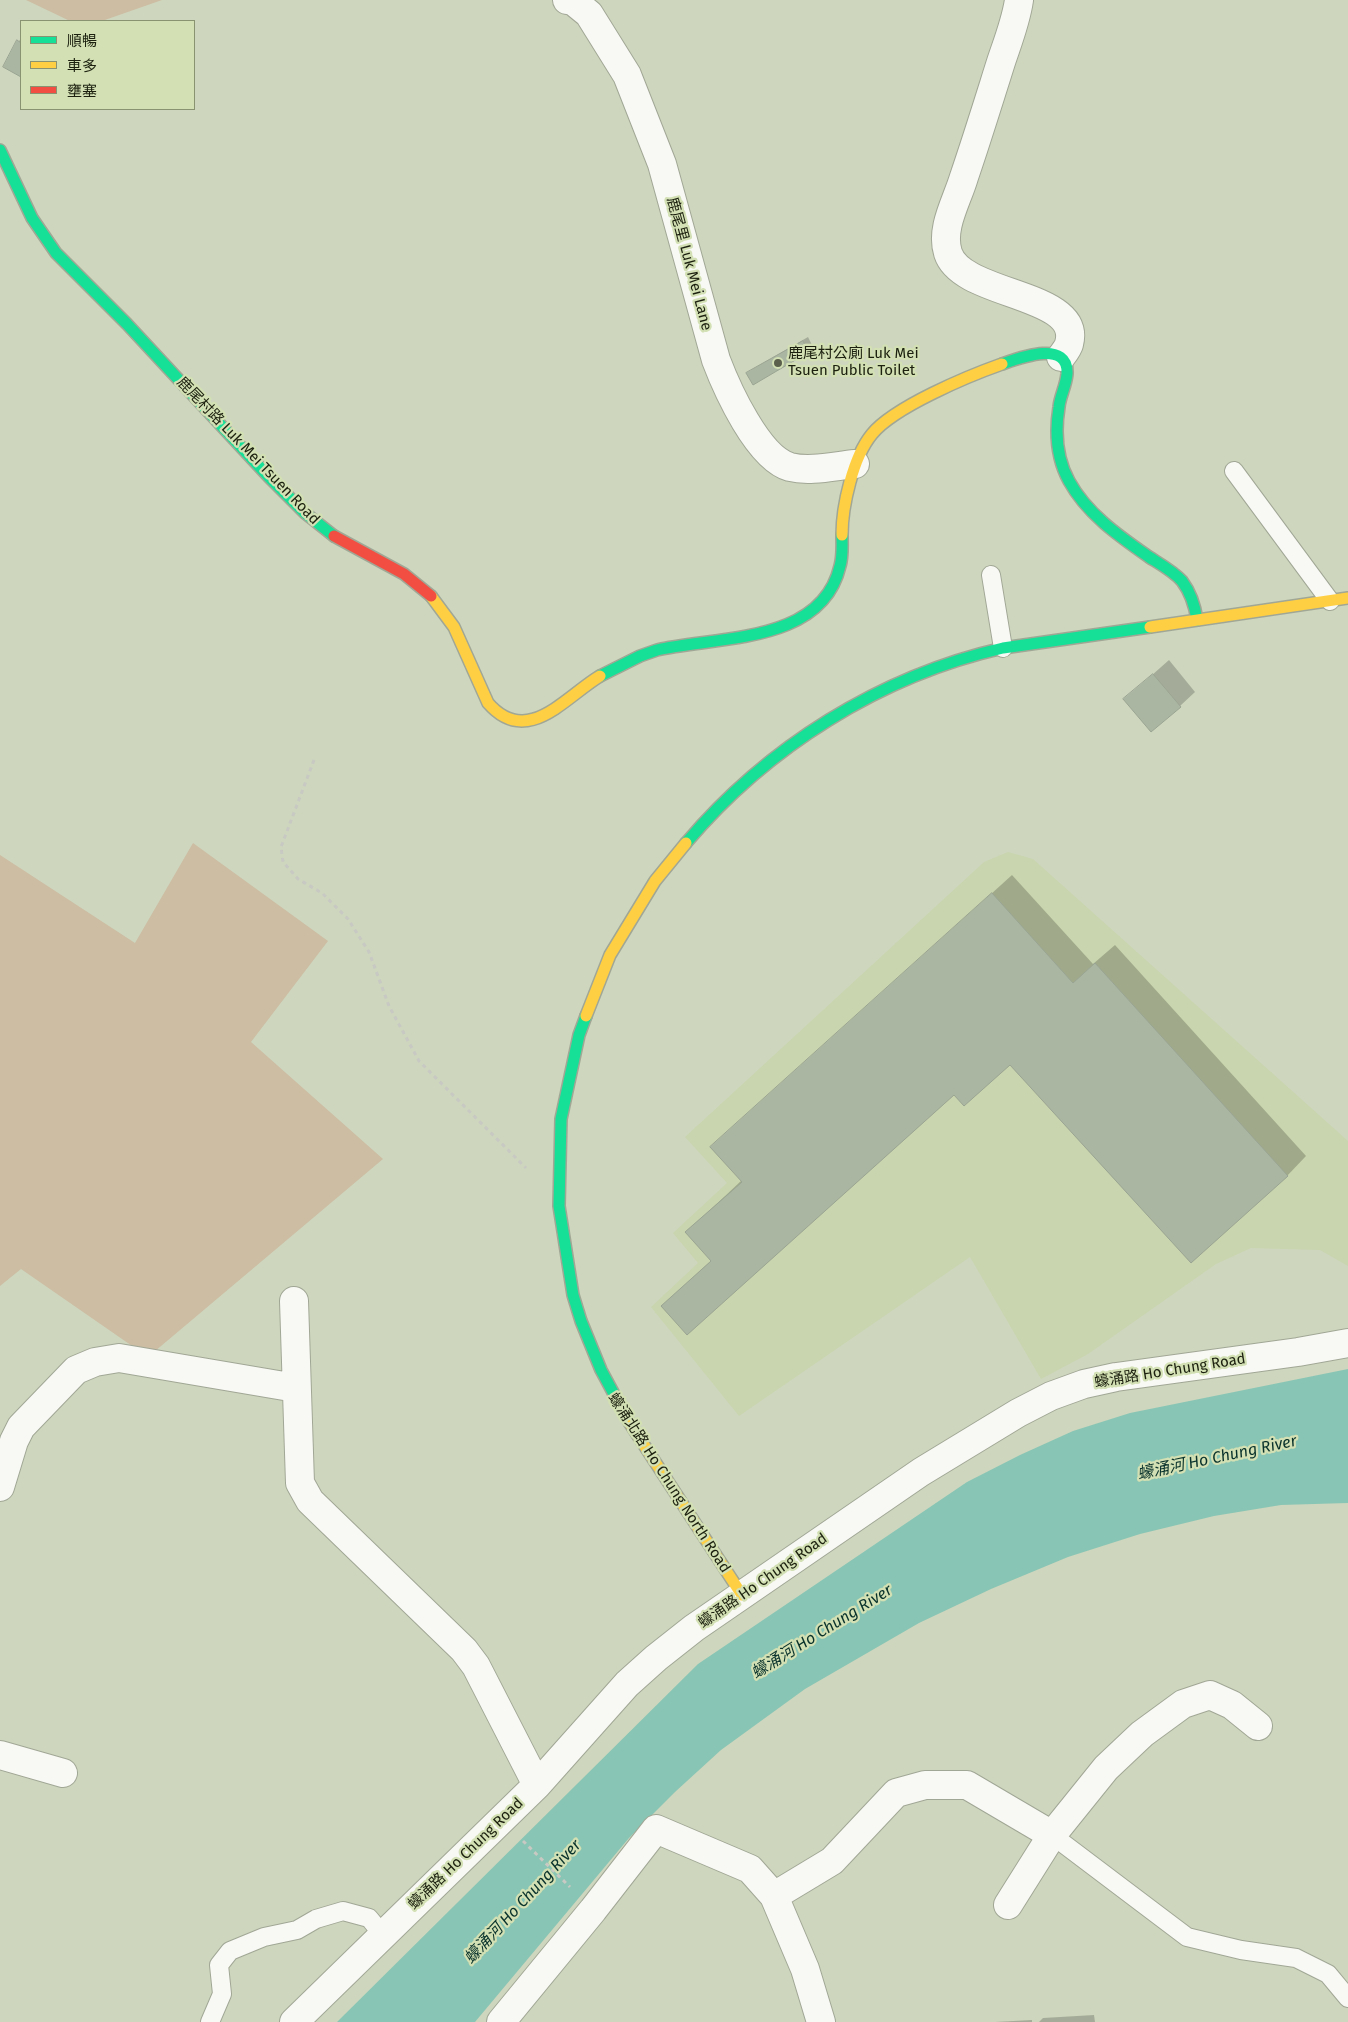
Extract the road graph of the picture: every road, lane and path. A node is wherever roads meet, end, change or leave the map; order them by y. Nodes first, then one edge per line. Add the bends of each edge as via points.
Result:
1 (567, 0) edge
2 (1020, 0) edge
3 (0, 150) edge
4 (1062, 357) junction
5 (855, 464) junction
6 (1234, 471) dead end
7 (991, 575) dead end
8 (1348, 598) edge
9 (1330, 601) junction
10 (1197, 620) junction
11 (1003, 648) junction
12 (314, 760) dead end
13 (526, 1168) dead end
14 (294, 1301) dead end
15 (1348, 1343) edge
16 (296, 1388) junction
17 (0, 1488) edge
18 (742, 1595) junction
19 (1258, 1726) dead end
20 (0, 1755) edge
21 (63, 1773) dead end
22 (537, 1785) junction
23 (501, 1820) junction
24 (1052, 1835) junction
25 (774, 1896) junction
26 (1008, 1905) dead end
27 (593, 1910) junction
28 (383, 1935) junction
29 (1348, 1998) edge
30 (210, 2022) edge
31 (294, 2022) edge
32 (501, 2022) edge
33 (821, 2022) edge

1 - 5 street, 鹿尾里 Luk Mei Lane via 589,14 627,75 662,164 716,360 726,387 749,427 774,457 787,466 801,469
2 - 4 street via 948,224 946,240 948,254 966,275 1034,300 1066,321 1070,332 1069,344
3 - 5 street, 鹿尾村路 Luk Mei Tsuen Road via 37,227 58,254 305,512 333,536 403,573 433,597 457,633 483,697 497,712 511,720 520,722 543,715 587,684 639,655 664,648 768,632 810,612 827,593 840,568 842,525
4 - 5 street, 鹿尾村路 Luk Mei Tsuen Road via 1052,352 1035,353 947,386 877,427
4 - 10 street via 1066,380 1056,428 1062,464 1069,482 1103,522 1186,585 1193,598
6 - 9 lane
7 - 11 lane
8 - 9 street
9 - 10 street
10 - 11 street, 蠔涌北路 Ho Chung North Road
11 - 18 street, 蠔涌北路 Ho Chung North Road via 934,668 868,697 819,725 740,785 678,850 626,924 592,994 573,1053 560,1114 557,1181 564,1256 583,1329 596,1363 630,1427
12 - 13 path via 281,847 283,862 298,879 322,893 348,919 369,952 389,1006 419,1061
14 - 16 street
15 - 18 street, 蠔涌路 Ho Chung Road via 1116,1377 1051,1396 928,1467
16 - 17 street via 119,1358 95,1362 76,1370 21,1427
16 - 22 street via 300,1483 310,1501 464,1650 476,1666
18 - 22 street, 蠔涌路 Ho Chung Road via 694,1628 627,1684
19 - 24 street via 1232,1705 1210,1695 1183,1704 1142,1734 1106,1768
20 - 21 street
22 - 23 street, 蠔涌路 Ho Chung Road
23 - 27 path
23 - 28 street, 蠔涌路 Ho Chung Road
24 - 25 street via 967,1785 925,1785 896,1793 832,1860
24 - 26 street
24 - 29 lane via 1187,1937 1241,1950 1296,1958 1328,1974
25 - 27 street via 750,1868 656,1829
25 - 33 street via 805,1969
27 - 32 street
28 - 30 lane via 369,1918 343,1911 316,1919 297,1930 264,1937 230,1951 220,1965 222,1994
28 - 31 street, 蠔涌路 Ho Chung Road

